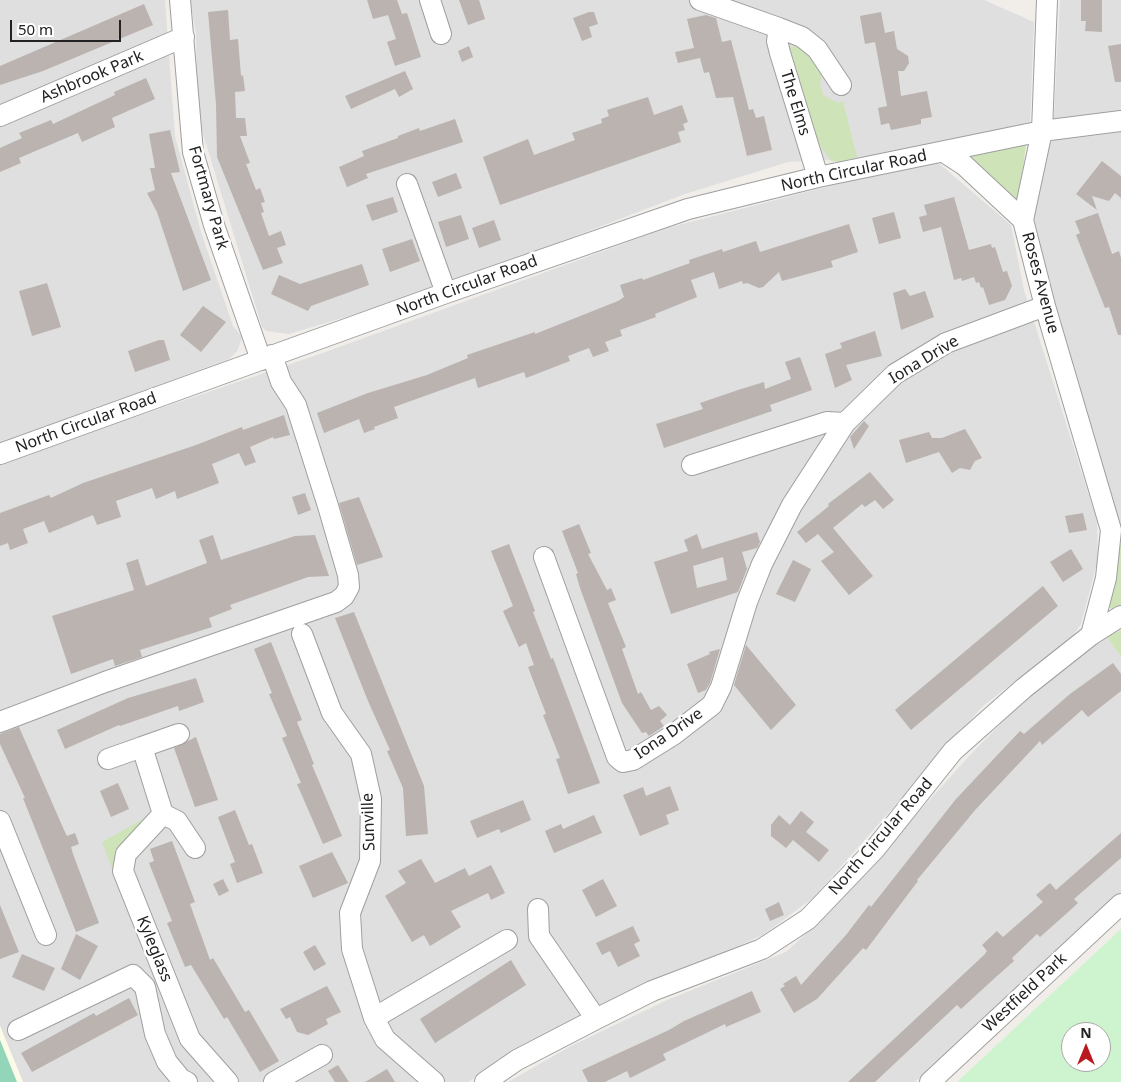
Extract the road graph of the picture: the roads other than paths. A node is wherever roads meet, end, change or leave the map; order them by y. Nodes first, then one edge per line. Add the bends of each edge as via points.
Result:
1 (180, 0) edge
2 (430, 0) edge
3 (700, 0) edge
4 (1047, 0) edge
5 (779, 28) junction
6 (441, 34) dead end
7 (184, 37) junction
8 (841, 85) dead end
9 (0, 116) edge
10 (1121, 121) edge
11 (1042, 131) junction
12 (944, 152) junction
13 (818, 177) junction
14 (407, 184) dead end
15 (1023, 220) junction
16 (446, 293) junction
17 (1045, 306) junction
18 (266, 358) junction
19 (845, 423) junction
20 (0, 454) edge
21 (692, 465) dead end
22 (1116, 534) edge
23 (544, 557) dead end
24 (1121, 616) edge
25 (302, 634) dead end
26 (1091, 635) junction
27 (0, 722) edge
28 (179, 734) dead end
29 (142, 747) junction
30 (108, 759) dead end
31 (163, 814) junction
32 (0, 821) edge
33 (195, 848) dead end
34 (1121, 904) edge
35 (538, 909) dead end
36 (46, 934) dead end
37 (507, 940) dead end
38 (374, 1018) junction
39 (596, 1019) junction
40 (18, 1030) dead end
41 (322, 1055) dead end
42 (184, 1081) edge
43 (227, 1082) edge
44 (274, 1082) edge
45 (434, 1082) edge
46 (485, 1082) edge
47 (930, 1082) edge

1 - 7 street, Fortmary Park
2 - 6 street
3 - 5 street
4 - 11 street, Roses Avenue
5 - 8 street via 802,37 817,49
5 - 13 street, The Elms via 777,41 780,53
7 - 9 street, Ashbrook Park
7 - 18 street, Fortmary Park via 193,152 214,225
10 - 11 street, North Circular Road
11 - 12 street, North Circular Road
11 - 15 street, Roses Avenue
12 - 13 street, North Circular Road
12 - 15 street, North Circular Road via 964,165
13 - 16 street, North Circular Road via 688,209
14 - 16 street
15 - 17 street, Roses Avenue
16 - 18 street, North Circular Road
17 - 19 street, Iona Drive via 946,343 895,374
17 - 22 street, Roses Avenue
18 - 20 street, North Circular Road
18 - 27 street, Fortmary Park via 296,405 348,575 349,587 344,596 336,602
19 - 21 street via 827,422
19 - 23 street, Iona Drive via 792,505 762,564 712,705 633,760 623,762 616,757
22 - 26 street
24 - 26 street, North Circular Road
25 - 38 street, Sunville via 332,713 361,754 371,800 370,861 350,913 352,949
26 - 39 street, North Circular Road via 1024,688 953,751 875,849 808,918 762,949 652,992
28 - 29 street
29 - 30 street
29 - 31 street
31 - 33 street via 177,821
31 - 43 street, Kyleglass via 126,854 123,871 190,1039
32 - 36 street
34 - 47 street, Westfield Park
35 - 39 street via 539,936
37 - 38 street
38 - 45 street, Sunville via 385,1039
39 - 46 street, North Circular Road via 518,1060
40 - 42 street via 133,975 145,987 155,1034 167,1062
41 - 44 street

